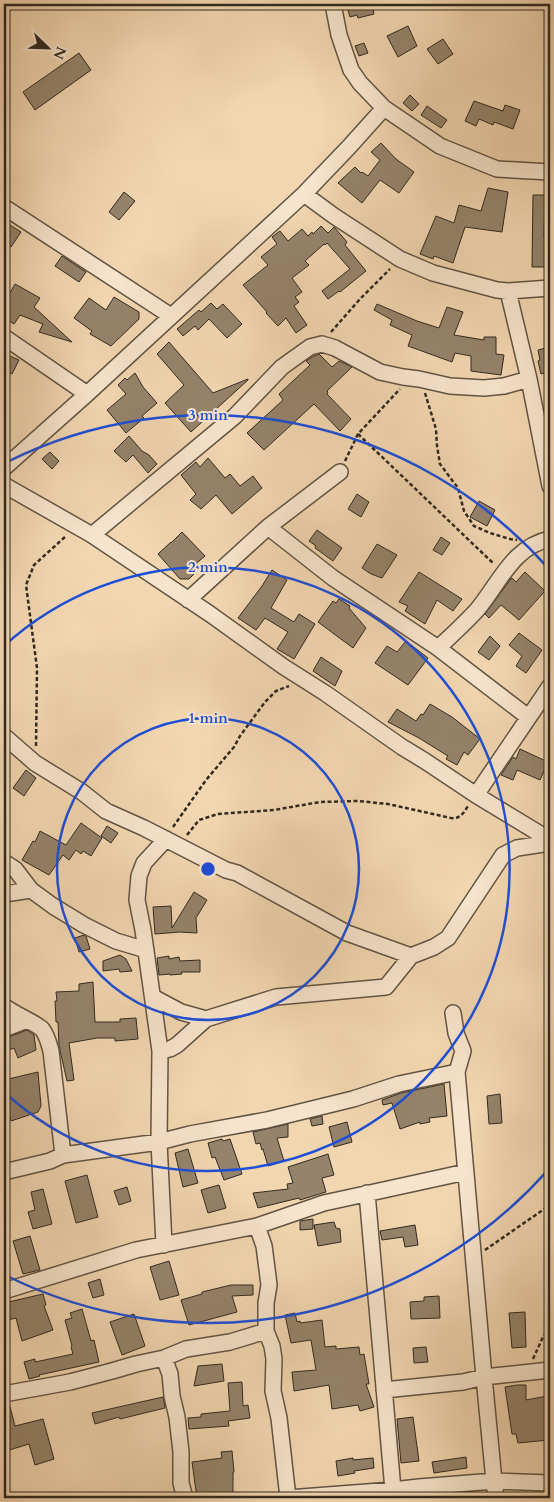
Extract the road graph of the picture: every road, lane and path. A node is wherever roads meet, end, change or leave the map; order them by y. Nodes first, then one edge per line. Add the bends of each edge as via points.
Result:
1 (333, 4) edge
2 (544, 4) edge
3 (550, 11) edge
4 (384, 108) junction
5 (550, 172) edge
6 (304, 194) junction
7 (4, 207) edge
8 (400, 259) junction
9 (550, 288) edge
10 (508, 291) junction
11 (171, 316) junction
12 (4, 337) edge
13 (322, 344) junction
14 (419, 379) junction
15 (529, 379) junction
16 (87, 394) junction
17 (358, 434) junction
18 (4, 468) edge
19 (340, 472) joint
20 (4, 485) edge
21 (550, 486) edge
22 (75, 525) junction
23 (268, 527) junction
24 (92, 535) junction
25 (544, 540) edge
26 (502, 572) junction
27 (188, 600) junction
28 (438, 648) junction
29 (312, 685) junction
30 (550, 686) edge
31 (528, 717) junction
32 (4, 736) edge
33 (35, 763) junction
34 (476, 795) junction
35 (172, 842) junction
36 (550, 842) edge
37 (4, 862) edge
38 (31, 890) junction
39 (4, 894) edge
40 (146, 950) junction
41 (411, 956) junction
42 (153, 996) junction
43 (4, 1006) edge
44 (453, 1013) dead end
45 (206, 1019) junction
46 (27, 1020) junction
47 (4, 1029) edge
48 (160, 1051) junction
49 (457, 1072) junction
50 (159, 1142) junction
51 (63, 1155) junction
52 (4, 1172) edge
53 (466, 1172) junction
54 (367, 1193) junction
55 (550, 1205) edge
56 (258, 1226) junction
57 (164, 1245) junction
58 (474, 1258) junction
59 (4, 1291) edge
60 (550, 1326) edge
61 (266, 1330) junction
62 (164, 1358) junction
63 (550, 1370) edge
64 (529, 1372) junction
65 (484, 1377) junction
66 (384, 1390) junction
67 (4, 1394) edge
68 (494, 1481) junction
69 (550, 1483) edge
70 (393, 1490) junction
71 (185, 1498) edge
72 (288, 1498) edge
73 (496, 1498) edge

1 - 4 street via 351,70
2 - 3 path
4 - 5 street via 440,146 497,169
4 - 6 street
6 - 8 street
6 - 11 street
7 - 11 street
8 - 10 street via 434,273
8 - 13 path
9 - 10 street
10 - 15 street
11 - 16 street
12 - 16 street
13 - 14 street via 380,372
13 - 24 street via 310,347 282,368 235,416
14 - 15 street via 450,386 484,388
14 - 17 path via 394,394
14 - 25 path via 432,411 440,464 458,488 464,511 474,526 510,539
15 - 21 street
16 - 18 street
17 - 19 path
17 - 26 path
19 - 23 street
20 - 22 street
22 - 24 street
22 - 33 path via 34,565 26,585 37,668
23 - 27 street
23 - 28 street via 333,578
24 - 27 street
25 - 26 street
26 - 28 street via 478,608
27 - 29 street
28 - 31 street
29 - 34 street
29 - 35 path via 292,685 276,691 265,702 206,780
30 - 31 street
31 - 34 street
32 - 33 street
33 - 35 street via 106,811
34 - 35 path via 457,819 388,804 320,802 274,810 218,814 199,820
34 - 36 street
35 - 40 street via 144,863 139,876 137,900
35 - 41 street via 346,933
36 - 41 street via 517,848 503,855 448,938
37 - 38 street via 15,869
38 - 39 street
38 - 40 street via 84,925 116,941
40 - 42 street
41 - 45 street via 386,987 276,997
42 - 45 street via 181,1012
42 - 48 street
43 - 46 street
44 - 49 street via 463,1051
45 - 48 street via 177,1045
46 - 47 street
46 - 51 street via 41,1029 51,1051
48 - 50 street
49 - 50 street via 399,1084 344,1102
49 - 53 street
50 - 51 street
50 - 57 street
51 - 52 street
53 - 54 street
53 - 58 street
54 - 56 street via 324,1203
54 - 66 street
55 - 58 path
56 - 57 street
56 - 61 street via 269,1285
57 - 59 street via 136,1250
58 - 65 street
60 - 64 path via 534,1355
61 - 62 street via 230,1342 186,1349
61 - 72 street via 274,1360 273,1390
62 - 67 street via 70,1382
62 - 71 street via 177,1416 181,1483
63 - 64 street
64 - 65 street
65 - 66 street
65 - 68 street
66 - 70 street
68 - 69 street
68 - 70 street
68 - 73 street
70 - 72 street

